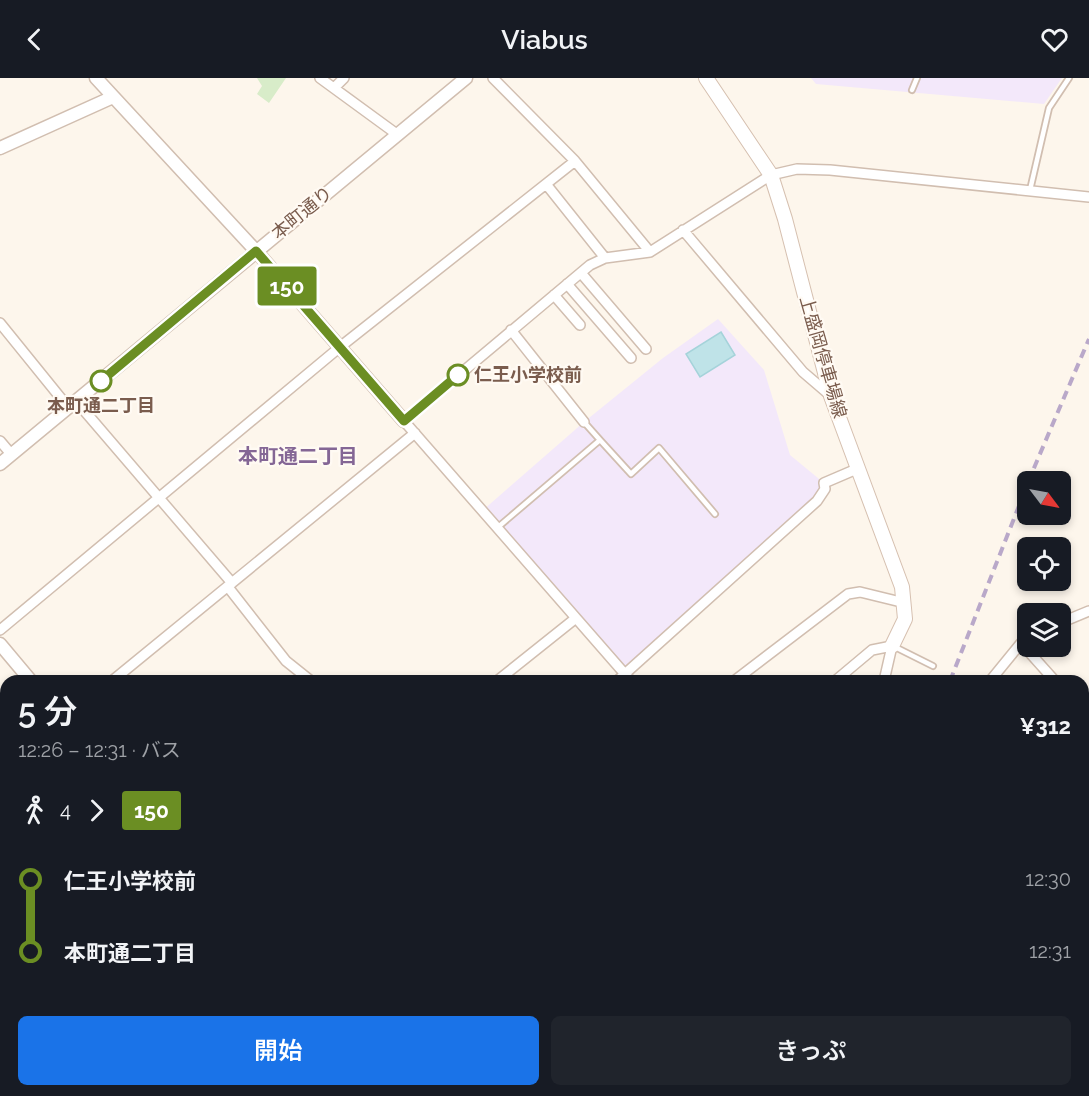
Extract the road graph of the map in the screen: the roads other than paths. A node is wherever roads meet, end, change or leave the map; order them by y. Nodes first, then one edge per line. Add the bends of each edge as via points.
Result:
1 (96, 78) edge
2 (320, 78) edge
3 (344, 78) edge
4 (466, 78) edge
5 (493, 78) edge
6 (706, 78) edge
7 (917, 78) edge
8 (1069, 78) edge
9 (334, 88) junction
10 (912, 90) dead end
11 (113, 97) junction
12 (398, 135) junction
13 (0, 148) edge
14 (575, 161) junction
15 (771, 176) junction
16 (546, 184) junction
17 (1030, 190) junction
18 (1089, 196) edge
19 (683, 230) junction
20 (256, 251) junction
21 (650, 252) junction
22 (605, 258) junction
23 (581, 273) junction
24 (567, 284) junction
25 (554, 295) junction
26 (0, 323) edge
27 (580, 325) dead end
28 (511, 330) junction
29 (340, 347) junction
30 (646, 349) dead end
31 (631, 358) dead end
32 (831, 396) junction
33 (72, 404) junction
34 (404, 421) junction
35 (584, 422) joint
36 (415, 433) junction
37 (600, 440) junction
38 (0, 441) edge
39 (11, 454) junction
40 (0, 464) edge
41 (859, 468) junction
42 (160, 498) junction
43 (715, 514) dead end
44 (497, 528) junction
45 (230, 585) junction
46 (905, 603) junction
47 (1089, 611) edge
48 (576, 618) junction
49 (1071, 618) edge
50 (0, 630) edge
51 (0, 644) edge
52 (892, 646) junction
53 (1017, 649) edge
54 (1036, 657) edge
55 (933, 666) dead end
56 (26, 675) edge
57 (119, 675) edge
58 (304, 675) edge
59 (505, 675) edge
60 (625, 675) edge
61 (631, 675) edge
62 (742, 675) edge
63 (842, 675) edge
64 (885, 675) edge
65 (995, 675) edge
66 (1050, 675) edge

1 - 11 street
2 - 9 street
3 - 9 street
4 - 12 street, 本町通り
5 - 14 street
6 - 15 main road, 上盛岡停車場線
7 - 10 lane
8 - 17 lane via 1049,108
9 - 12 street
11 - 13 street
11 - 20 street
12 - 20 street, 本町通り
14 - 16 street
14 - 21 street
15 - 17 street via 797,169 830,170
15 - 19 street
15 - 32 main road, 上盛岡停車場線
16 - 22 street
16 - 29 street
17 - 18 street
19 - 21 street
19 - 32 street via 803,372
20 - 29 street
20 - 33 street, 本町通り
21 - 22 street
22 - 23 street
23 - 24 street
23 - 30 street
24 - 25 street
24 - 31 street
25 - 27 street
25 - 28 street
26 - 33 street
28 - 34 street
28 - 35 street
29 - 34 street
29 - 42 street
32 - 41 main road, 上盛岡停車場線
33 - 39 street, 本町通り
33 - 42 street
34 - 36 street
35 - 37 lane
36 - 44 street
36 - 45 street
37 - 43 lane via 631,474 659,448
37 - 44 lane
38 - 39 street
39 - 40 street, 本町通り
41 - 46 main road, 上盛岡停車場線
41 - 61 street via 824,483 825,489 817,501
42 - 45 street
42 - 50 street
44 - 48 street
45 - 57 street
45 - 58 street via 286,661
46 - 52 main road, 上盛岡停車場線 via 905,619
46 - 62 street via 860,592 848,594
47 - 49 street
48 - 59 street
48 - 60 street
51 - 56 street
52 - 55 lane
52 - 63 street via 872,650
52 - 64 street
53 - 65 street
54 - 66 street

